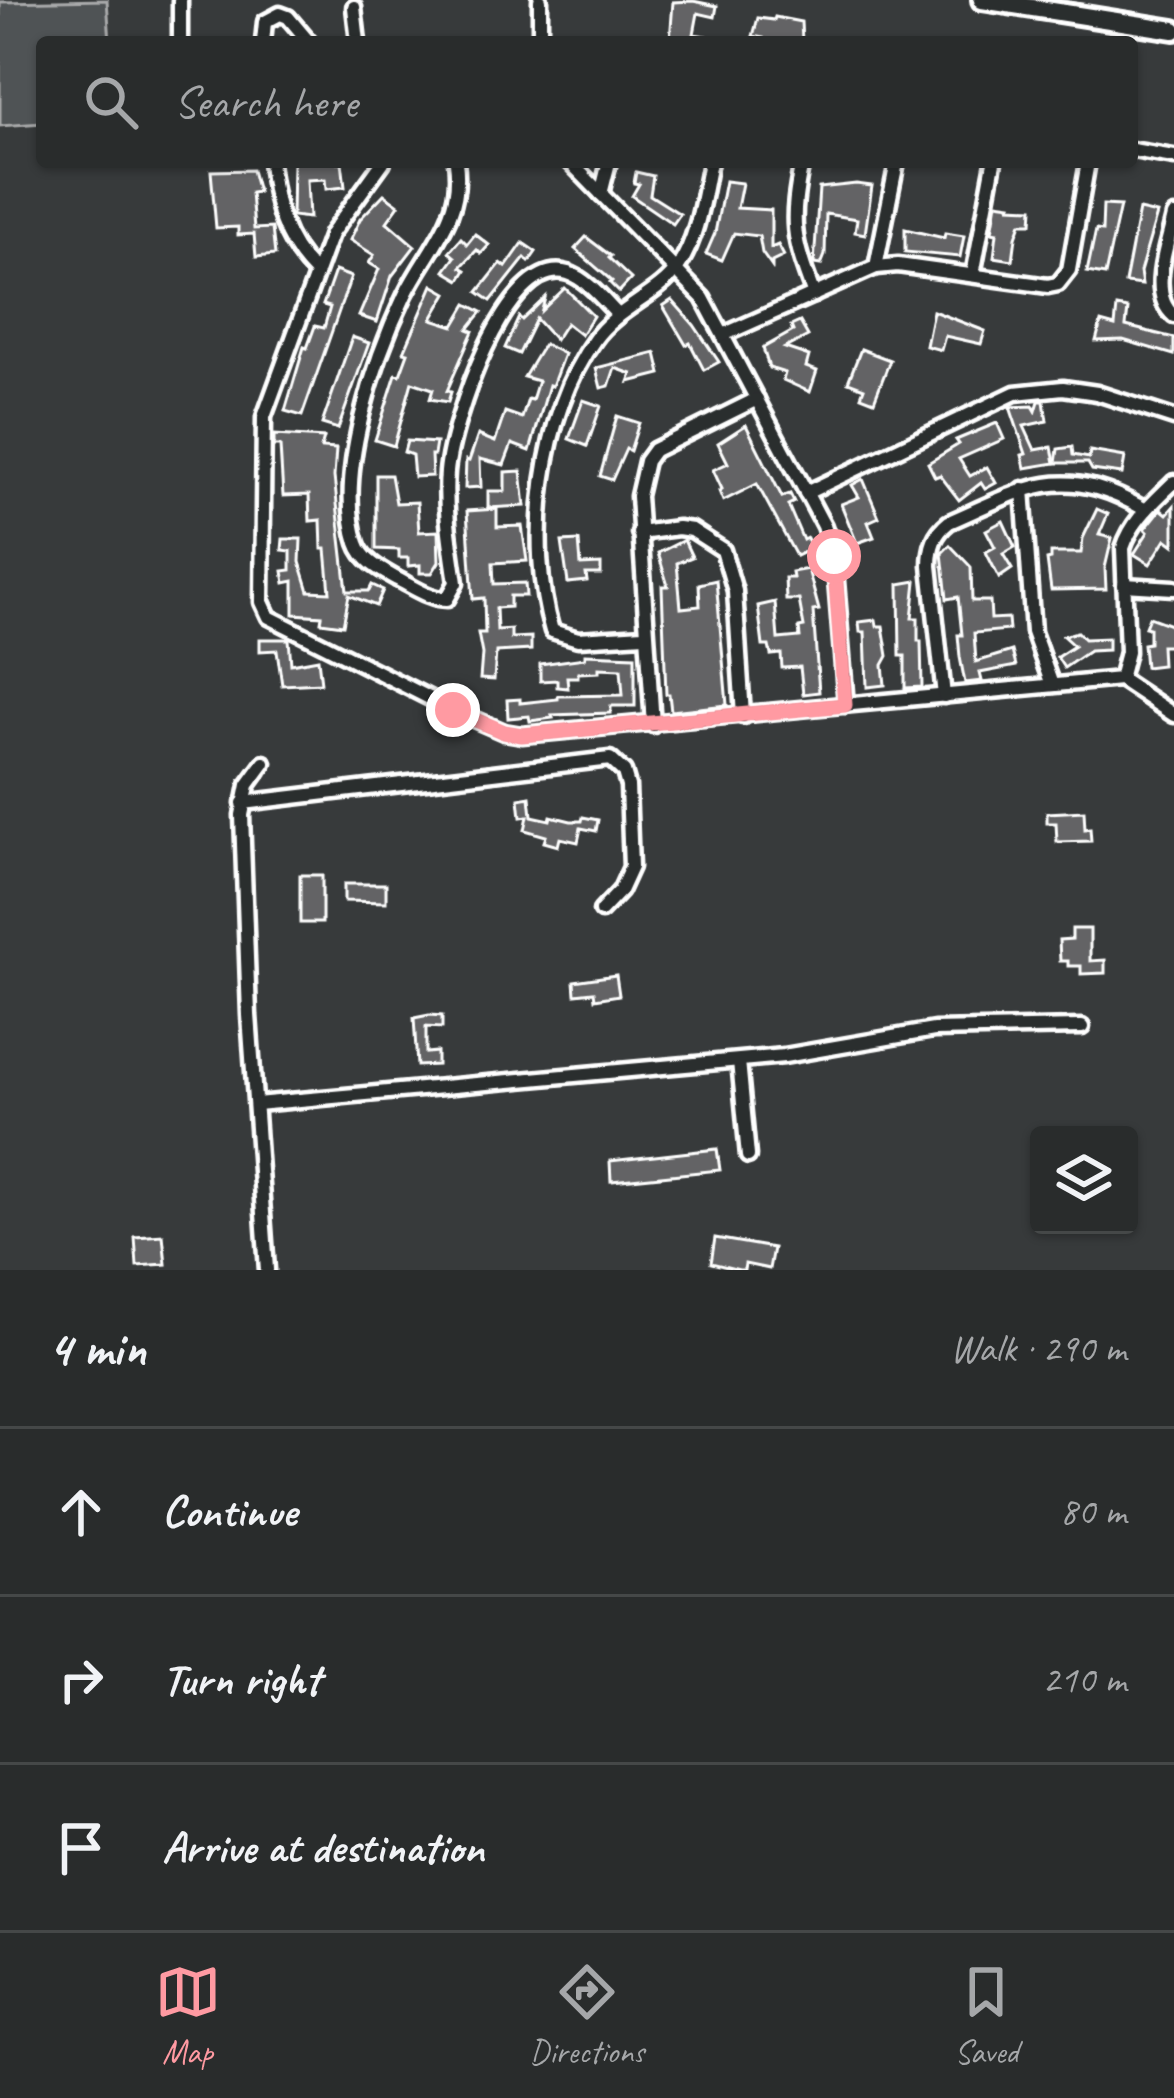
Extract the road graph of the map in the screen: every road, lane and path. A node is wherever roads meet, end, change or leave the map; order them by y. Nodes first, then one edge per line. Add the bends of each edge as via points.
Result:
1 (180, 0) edge
2 (540, 0) edge
3 (995, 1) edge
4 (354, 7) dead end
5 (1174, 30) edge
6 (180, 36) edge
7 (264, 36) edge
8 (304, 36) edge
9 (357, 36) edge
10 (540, 36) edge
11 (1138, 150) edge
12 (1174, 157) edge
13 (271, 168) edge
14 (370, 168) edge
15 (378, 168) edge
16 (456, 168) edge
17 (576, 168) edge
18 (608, 168) edge
19 (709, 168) edge
20 (801, 168) edge
21 (896, 168) edge
22 (993, 168) edge
23 (1087, 168) edge
24 (371, 177) junction
25 (601, 194) junction
26 (1174, 216) edge
27 (877, 267) junction
28 (677, 270) junction
29 (314, 271) junction
30 (973, 275) junction
31 (814, 295) junction
32 (618, 315) junction
33 (1174, 316) edge
34 (723, 335) junction
35 (757, 399) junction
36 (1174, 418) edge
37 (1174, 482) edge
38 (1023, 489) junction
39 (806, 493) junction
40 (1145, 510) junction
41 (639, 533) junction
42 (1124, 585) junction
43 (1174, 588) edge
44 (644, 635) junction
45 (1120, 679) junction
46 (1052, 685) junction
47 (944, 696) junction
48 (845, 705) junction
49 (1174, 715) edge
50 (743, 716) junction
51 (653, 725) junction
52 (265, 763) dead end
53 (243, 803) junction
54 (602, 911) dead end
55 (1082, 1027) dead end
56 (739, 1061) junction
57 (256, 1103) junction
58 (748, 1156) dead end
59 (266, 1270) edge

1 - 6 street
2 - 10 street
3 - 5 street
4 - 9 street
7 - 8 street via 265,22 280,14
11 - 12 street
13 - 29 street via 280,217
14 - 24 street
15 - 24 street
16 - 32 street via 456,207 405,296 358,428 354,518 358,544 377,568 435,599 453,594 446,487 453,437 484,346 536,278 565,272
17 - 25 street
18 - 25 street
19 - 28 street
20 - 31 street via 792,230
21 - 27 street
22 - 30 street
23 - 30 street via 1064,278 1048,286
24 - 29 street
25 - 28 street
26 - 33 street via 1160,293
27 - 30 street
27 - 31 street
28 - 32 street
28 - 34 street
29 - 51 street via 260,437 262,602 269,617 504,732
31 - 34 street
32 - 44 street via 577,366 551,434 539,499 545,600 551,631 563,637
34 - 35 street
35 - 39 street
35 - 41 street via 654,451 640,477
36 - 39 street via 1097,393 1015,393
37 - 40 street
38 - 40 street via 1077,482
38 - 46 street via 1033,632
38 - 47 street via 949,522 934,539
39 - 48 street via 834,556
40 - 42 street via 1128,533
41 - 44 street
41 - 50 street via 692,530 723,550 735,591
42 - 43 street
42 - 45 street
44 - 51 street
45 - 46 street
45 - 49 street
46 - 47 street
47 - 48 street
48 - 50 street
50 - 51 street
52 - 53 street
53 - 54 street via 610,759 628,786 632,867
53 - 57 street
55 - 56 street via 934,1030
56 - 57 street
56 - 58 street
57 - 59 street

